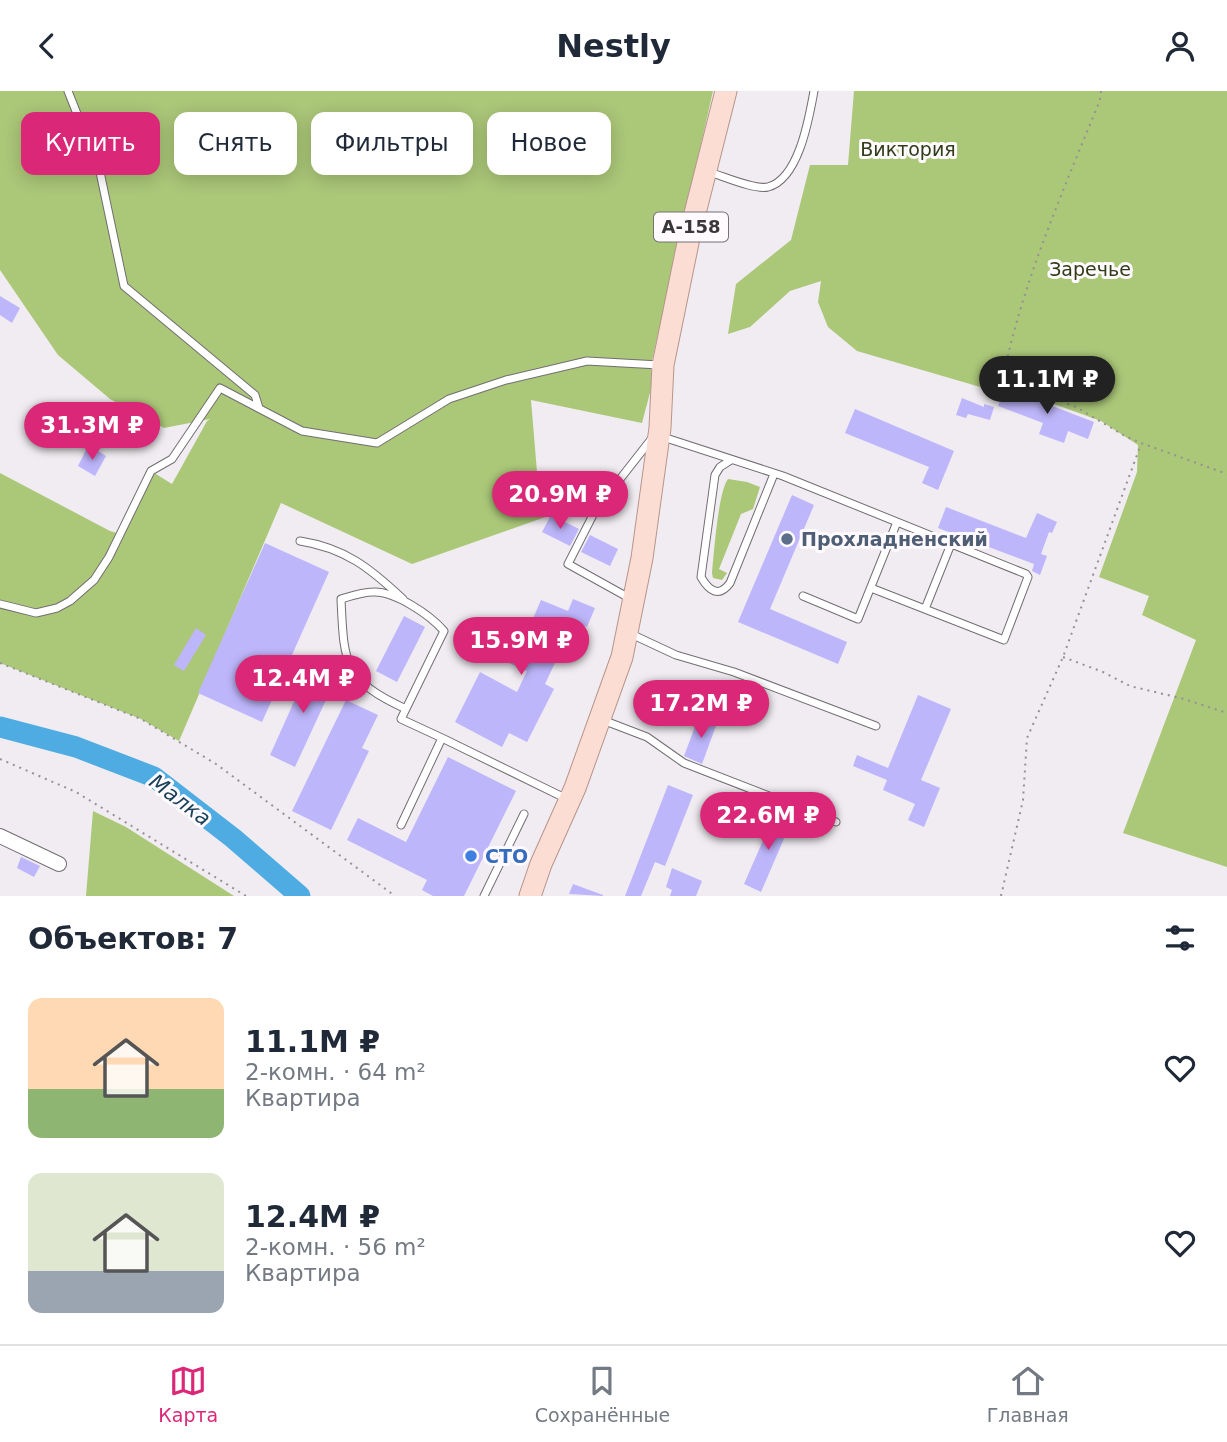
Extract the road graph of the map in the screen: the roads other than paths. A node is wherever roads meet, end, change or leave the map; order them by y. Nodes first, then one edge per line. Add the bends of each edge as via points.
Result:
1 (68, 91) edge
2 (726, 91) edge
3 (814, 91) edge
4 (705, 170) junction
5 (663, 365) junction
6 (259, 408) junction
7 (659, 432) junction
8 (731, 460) junction
9 (774, 474) junction
10 (897, 522) junction
11 (299, 541) dead end
12 (951, 544) junction
13 (870, 588) junction
14 (803, 596) dead end
15 (634, 600) junction
16 (406, 601) junction
17 (0, 604) edge
18 (925, 609) junction
19 (627, 632) junction
20 (406, 709) junction
21 (600, 719) junction
22 (876, 726) dead end
23 (442, 739) junction
24 (569, 800) junction
25 (524, 814) dead end
26 (836, 822) dead end
27 (401, 825) dead end
28 (0, 836) edge
29 (59, 864) dead end
30 (541, 864) junction
31 (484, 896) edge
32 (518, 896) edge
33 (530, 896) edge

1 - 6 lane via 100,172 124,286 255,395
2 - 4 main road, А-158
3 - 4 lane via 789,174 768,187
4 - 5 main road, А-158
5 - 6 lane via 587,361 506,380 449,399 377,443 302,431
5 - 7 main road, А-158
6 - 17 lane via 220,388 172,459 151,471 109,557 94,580 70,601 37,613
7 - 8 lane via 684,446
7 - 15 main road, А-158
7 - 15 lane via 595,510 568,564
8 - 9 lane
8 - 9 lane via 715,475 701,577 708,589 717,592 730,583
9 - 10 lane
10 - 12 lane
10 - 13 lane
11 - 16 lane via 325,545 359,561
12 - 18 lane
12 - 18 lane via 1026,574 1026,585 1004,640
13 - 14 lane via 858,618
13 - 18 lane
15 - 19 main road, А-158
16 - 20 lane via 444,631
16 - 20 lane via 375,591 341,599 343,642 350,668 368,688
19 - 21 main road, А-158
19 - 22 lane via 676,655
20 - 23 lane via 401,719
21 - 24 main road, А-158
21 - 26 lane via 647,737 684,763
23 - 24 lane
23 - 27 lane
24 - 30 main road, А-158
25 - 31 lane
28 - 29 street
30 - 32 main road, А-158
30 - 33 main road, А-158

